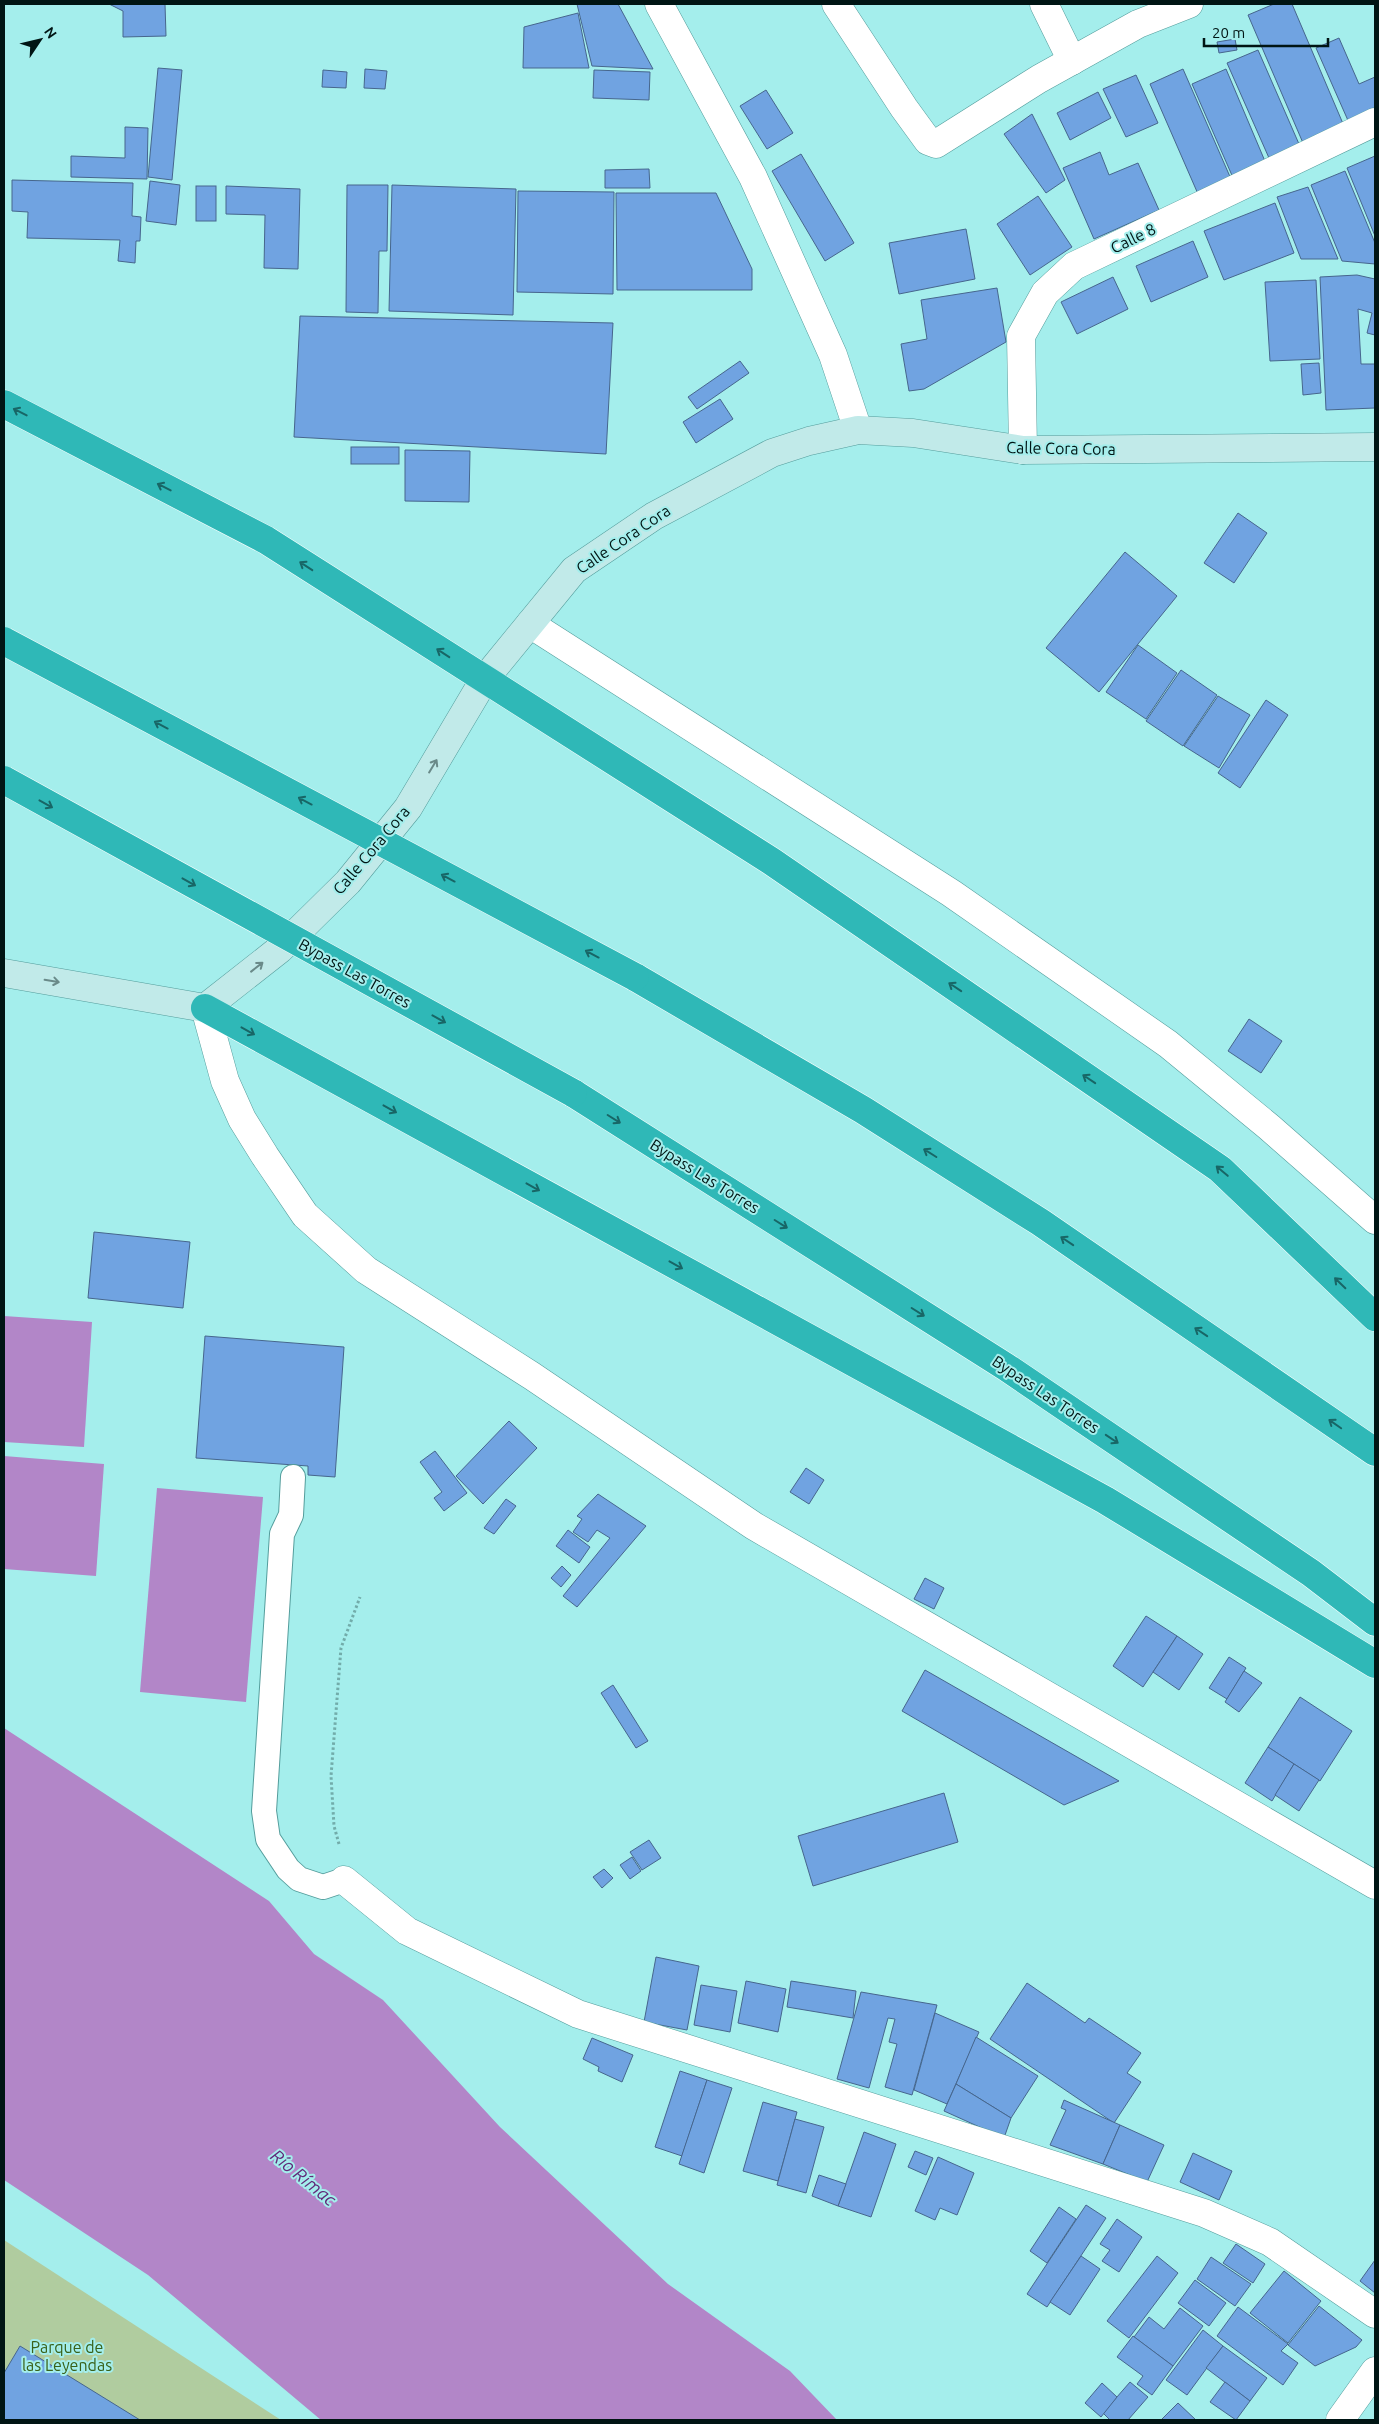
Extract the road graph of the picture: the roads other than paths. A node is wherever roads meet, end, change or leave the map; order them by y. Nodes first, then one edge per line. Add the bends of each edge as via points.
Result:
1 (660, 4) edge
2 (836, 4) edge
3 (1044, 4) edge
4 (1189, 4) edge
5 (1072, 61) junction
6 (1375, 122) edge
7 (4, 404) edge
8 (858, 430) junction
9 (1375, 447) edge
10 (1023, 450) junction
11 (530, 624) junction
12 (4, 641) edge
13 (484, 680) junction
14 (4, 780) edge
15 (4, 973) edge
16 (205, 1008) junction
17 (1375, 1220) edge
18 (1375, 1317) edge
19 (1375, 1452) edge
20 (293, 1477) dead end
21 (1375, 1622) edge
22 (1375, 1664) edge
23 (344, 1880) joint
24 (1375, 1885) edge
25 (1375, 2314) edge
26 (1375, 2371) edge
27 (1340, 2420) edge

1 - 8 street via 753,177 833,355
2 - 5 street via 928,142 936,144
3 - 5 street
4 - 5 street via 1138,24
6 - 10 street, Calle 8 via 1074,266 1058,278 1045,293 1021,336
13 -> 7 highway via 266,540
8 - 10 street, Calle Cora Cora via 913,433
8 - 11 street, Calle Cora Cora via 809,440 772,453 654,516 574,570
9 - 10 street, Calle Cora Cora
11 - 13 street, Calle Cora Cora
11 - 17 street via 951,893 1168,1044
19 -> 12 highway, bridge via 1040,1222 863,1110 634,977
16 -> 13 street, Calle Cora Cora via 280,949 348,882 408,808
18 -> 13 highway via 1220,1169 771,861
14 -> 21 highway, Bypass Las Torres, bridge via 573,1092 1006,1367 1311,1573
15 -> 16 street
16 -> 22 highway via 1105,1500
16 - 24 street via 225,1081 260,1149 305,1215 366,1270 532,1376 754,1526
20 - 23 lane via 291,1515 282,1534 264,1811 268,1839 288,1869 299,1879 323,1887
23 - 25 street via 407,1931 578,2014 1204,2213 1270,2242
26 - 27 street

